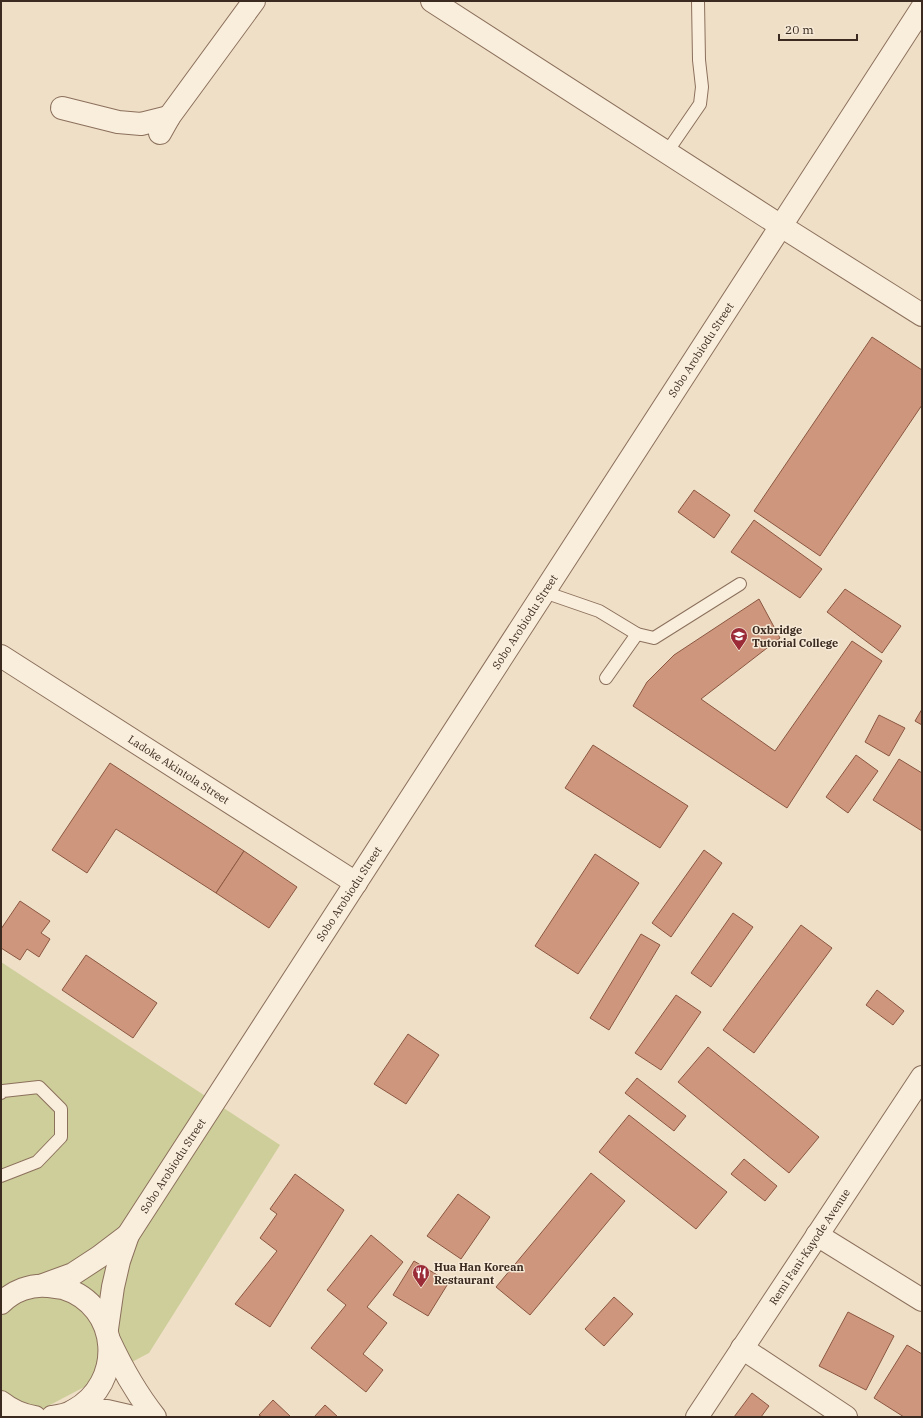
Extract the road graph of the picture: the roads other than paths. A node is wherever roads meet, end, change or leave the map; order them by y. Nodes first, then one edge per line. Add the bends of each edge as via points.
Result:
1 (254, 1) edge
2 (432, 1) edge
3 (698, 1) edge
4 (922, 8) edge
5 (62, 108) dead end
6 (667, 152) junction
7 (781, 226) junction
8 (922, 315) edge
9 (740, 584) dead end
10 (544, 592) junction
11 (637, 634) junction
12 (1, 656) edge
13 (606, 678) dead end
14 (356, 883) junction
15 (922, 1077) edge
16 (1, 1093) edge
17 (1, 1176) edge
18 (128, 1235) junction
19 (817, 1236) junction
20 (36, 1286) junction
21 (1, 1287) edge
22 (922, 1300) edge
23 (1, 1303) edge
24 (108, 1334) junction
25 (742, 1348) junction
26 (1, 1402) edge
27 (63, 1415) edge
28 (35, 1417) edge
29 (133, 1417) edge
30 (155, 1417) edge
31 (697, 1417) edge
32 (846, 1417) edge

1 - 5 street via 165,125 124,123
2 - 6 street
3 - 6 lane via 702,87 700,104
4 - 7 street, Sobo Arobiodu Street
6 - 7 street
7 - 8 street
7 - 10 street, Sobo Arobiodu Street
9 - 11 lane via 654,638
10 - 11 lane via 599,612
10 - 14 street, Sobo Arobiodu Street
11 - 13 lane
12 - 14 street, Ladoke Akintola Street
14 - 18 street, Sobo Arobiodu Street
15 - 19 street, Remi Fani-Kayode Avenue
16 - 17 lane via 39,1088 61,1109 62,1137 37,1162
18 - 20 street, Sobo Arobiodu Street via 74,1274
18 - 24 street, Sobo Arobiodu Street via 112,1287
19 - 22 street
19 - 25 street, Remi Fani-Kayode Avenue
20 - 21 street
20 - 23 street, Sobo Arobiodu Street via 7,1297
20 - 24 street via 63,1288 82,1297 96,1311
24 - 27 street, Sobo Arobiodu Street via 110,1361 103,1382 90,1399
24 - 30 street via 120,1363 140,1399
25 - 31 street, Remi Fani-Kayode Avenue
25 - 32 street
26 - 28 street via 25,1416
27 - 29 street via 107,1411

